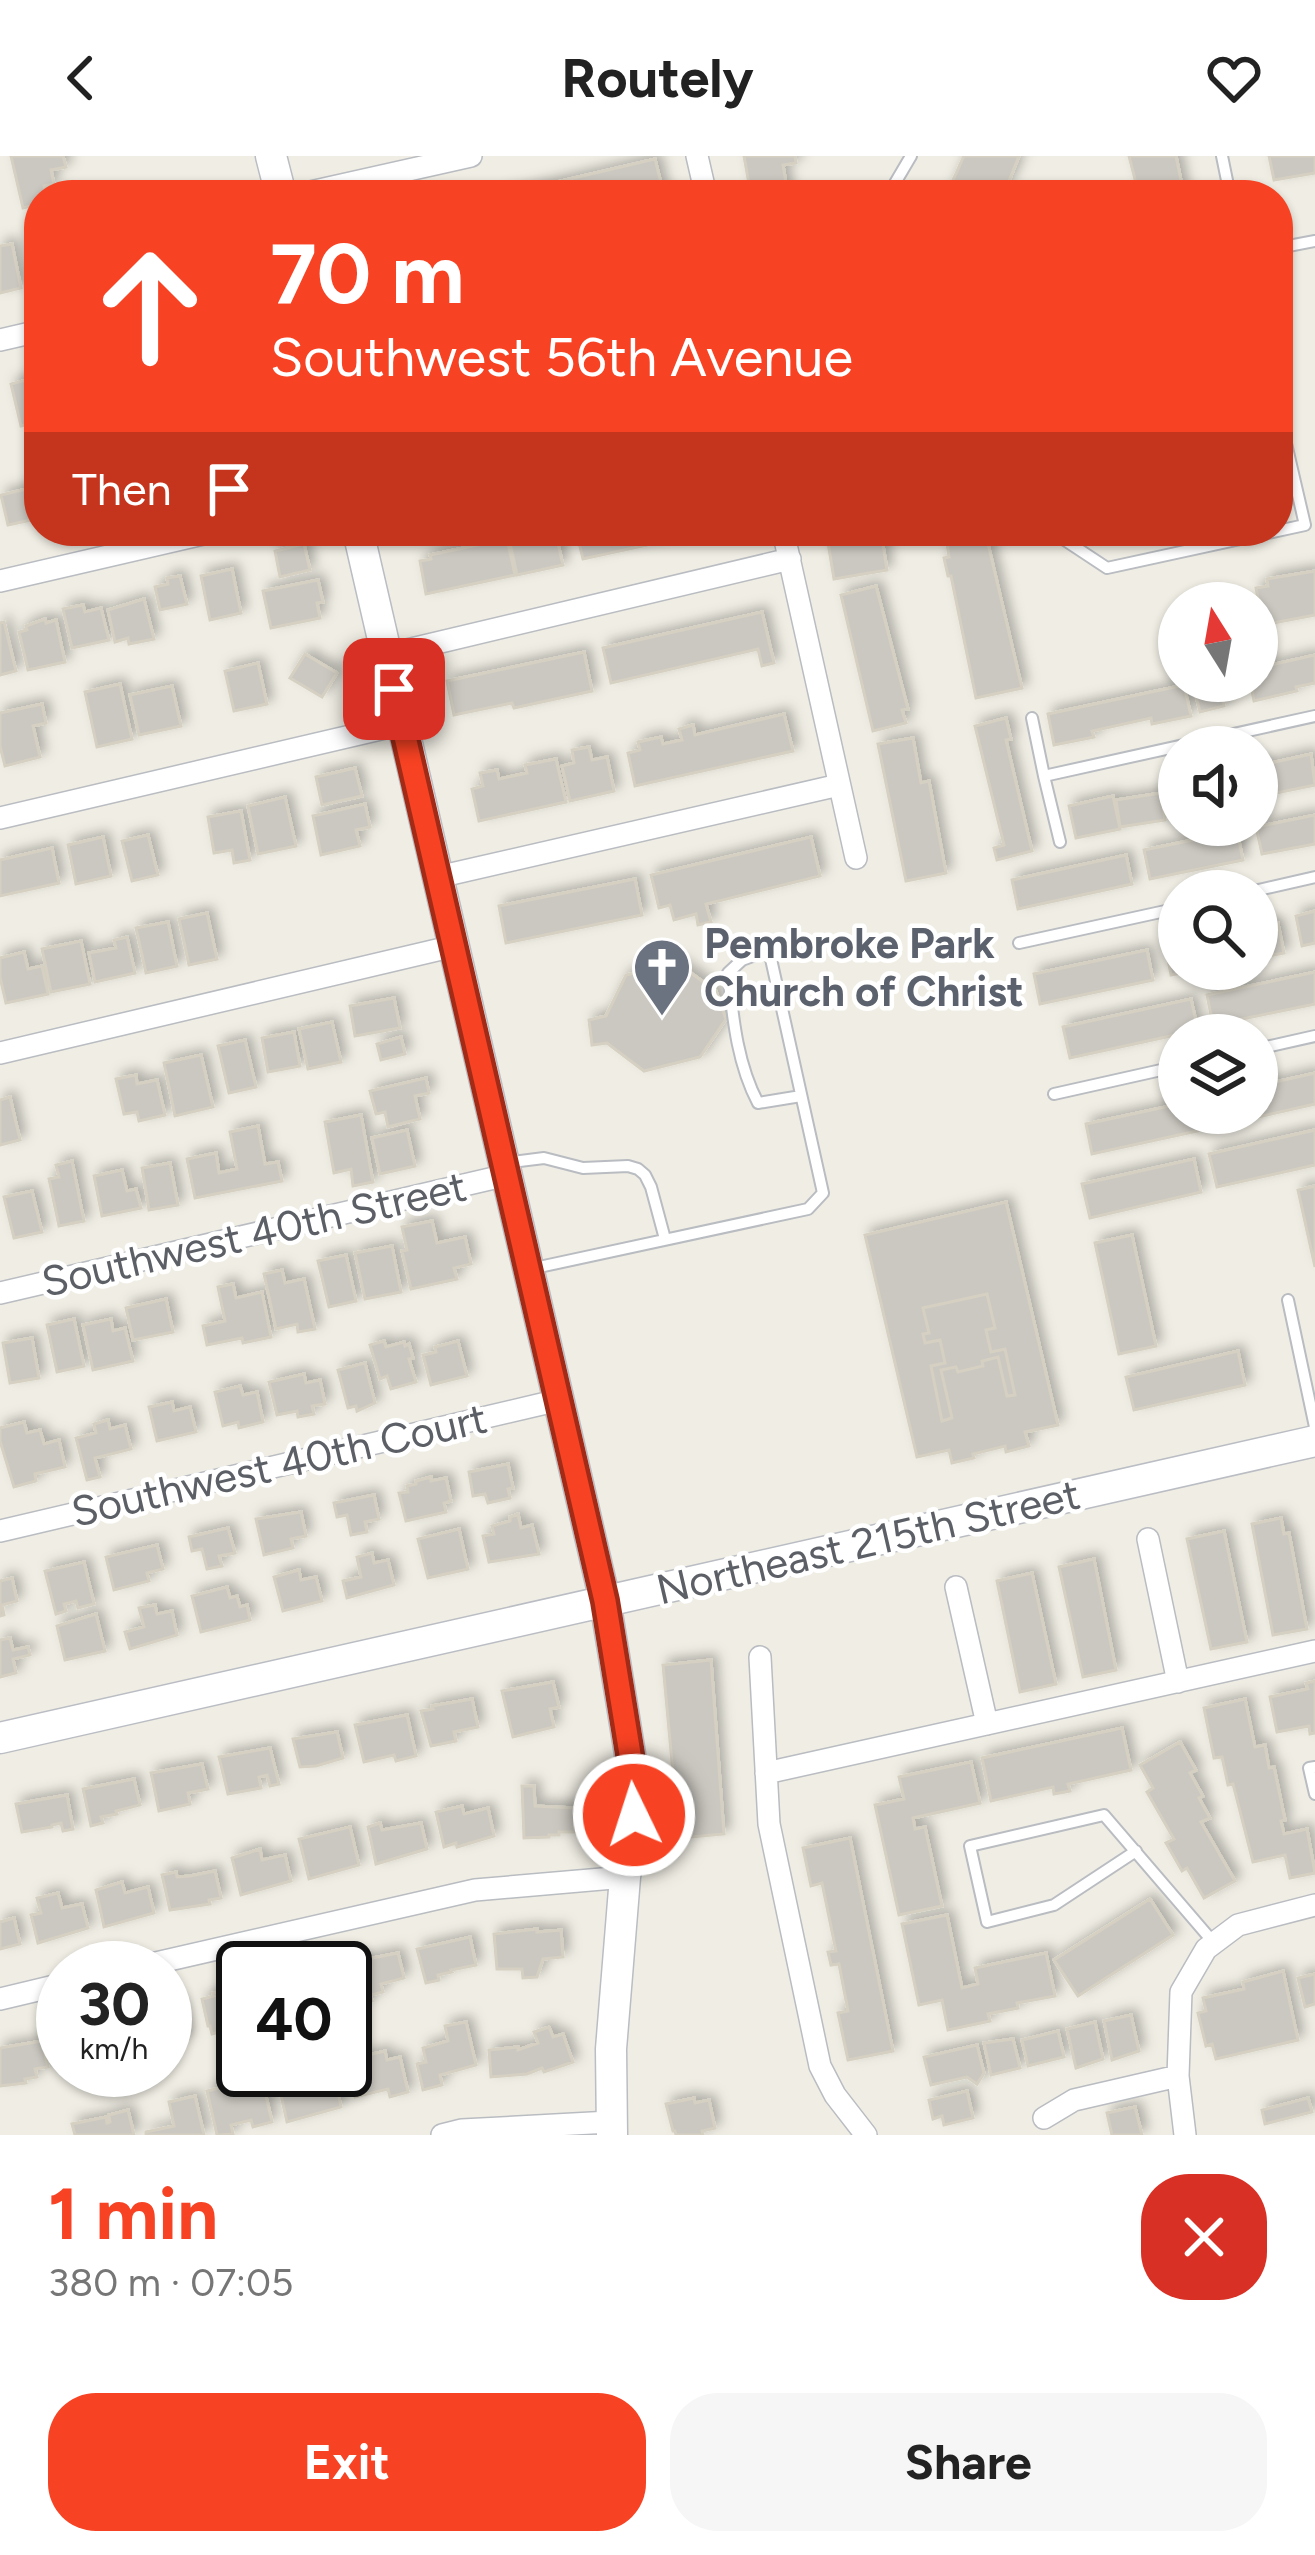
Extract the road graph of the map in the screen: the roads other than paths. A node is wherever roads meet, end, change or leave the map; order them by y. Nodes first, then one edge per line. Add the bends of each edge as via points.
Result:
1 (471, 156) edge
2 (364, 180) edge
3 (1293, 473) edge
4 (1293, 528) edge
5 (151, 546) edge
6 (361, 546) edge
7 (787, 546) edge
8 (1074, 546) edge
9 (1208, 546) edge
10 (790, 559) junction
11 (0, 581) edge
12 (386, 655) junction
13 (1315, 716) edge
14 (1032, 718) dead end
15 (402, 724) junction
16 (1044, 776) junction
17 (839, 784) junction
18 (0, 818) edge
19 (1060, 842) dead end
20 (856, 858) dead end
21 (438, 877) junction
22 (1315, 878) edge
23 (1278, 886) edge
24 (1158, 913) edge
25 (1019, 943) dead end
26 (454, 946) junction
27 (1315, 1036) edge
28 (1278, 1044) edge
29 (0, 1053) edge
30 (1158, 1071) edge
31 (1054, 1094) dead end
32 (801, 1096) junction
33 (506, 1169) junction
34 (665, 1239) junction
35 (529, 1269) junction
36 (0, 1293) edge
37 (1288, 1300) dead end
38 (559, 1400) junction
39 (1315, 1426) edge
40 (1315, 1441) edge
41 (0, 1531) edge
42 (1148, 1539) dead end
43 (956, 1587) dead end
44 (605, 1601) junction
45 (1315, 1652) edge
46 (760, 1657) dead end
47 (1178, 1682) junction
48 (987, 1724) junction
49 (0, 1738) edge
50 (1315, 1767) edge
51 (766, 1773) junction
52 (1315, 1794) edge
53 (1136, 1851) junction
54 (626, 1876) junction
55 (1315, 1905) edge
56 (1214, 1943) junction
57 (192, 1955) edge
58 (36, 1990) edge
59 (0, 1999) edge
60 (1178, 2076) junction
61 (1044, 2118) dead end
62 (611, 2128) edge
63 (442, 2135) edge
64 (866, 2135) edge
65 (1185, 2135) edge

1 - 2 street
3 - 4 lane via 1305,525
5 - 11 street
6 - 12 street
7 - 10 street
8 - 9 lane via 1107,568
10 - 12 street
10 - 17 street
12 - 15 street
13 - 16 lane
14 - 16 lane
15 - 18 street
15 - 21 street
16 - 19 lane
17 - 20 street
17 - 21 street
21 - 26 street
22 - 23 lane
24 - 25 lane
26 - 29 street
26 - 33 street
27 - 28 lane
30 - 31 lane
32 - 32 lane via 782,1010 769,950 728,973 734,1029 758,1103
32 - 34 lane via 823,1193 808,1209
33 - 34 lane via 544,1158 638,1169
33 - 35 street
33 - 36 street, Southwest 40th Street
34 - 35 lane
35 - 38 street
37 - 39 lane
38 - 41 street, Southwest 40th Court
38 - 44 street
40 - 44 street, Northeast 215th Street
42 - 47 street
43 - 48 street
44 - 49 street, Northeast 215th Street
44 - 54 street via 630,1754
45 - 47 street
46 - 51 street
47 - 48 street
48 - 51 street
50 - 52 lane
51 - 64 street via 769,1824 820,2066
53 - 53 lane via 1104,1815 970,1846 987,1922 1054,1905
53 - 56 lane
54 - 57 street via 476,1890
54 - 62 street
55 - 56 street via 1238,1924
56 - 60 street via 1181,1992
58 - 59 street
60 - 61 street via 1074,2100
60 - 65 street
62 - 63 street

